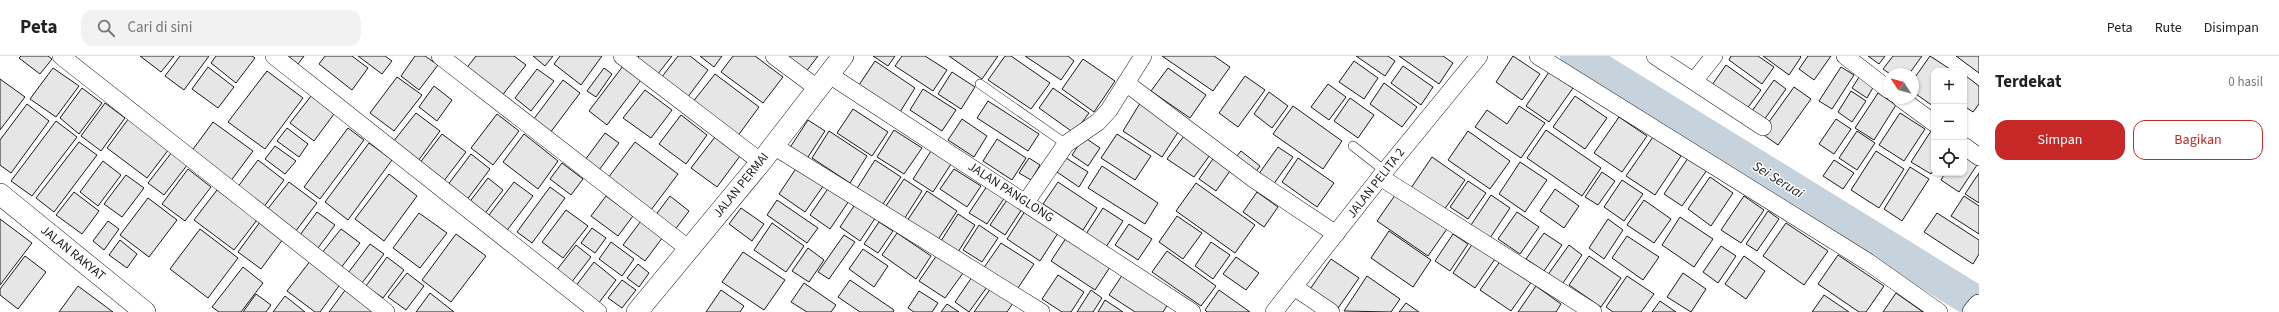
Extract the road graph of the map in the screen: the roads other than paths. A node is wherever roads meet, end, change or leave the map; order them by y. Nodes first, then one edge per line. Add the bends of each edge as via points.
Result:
1 (61, 56) edge
2 (274, 56) edge
3 (440, 56) edge
4 (622, 56) edge
5 (774, 56) edge
6 (843, 56) edge
7 (1143, 56) edge
8 (1480, 56) edge
9 (1538, 56) edge
10 (1655, 56) edge
11 (1714, 56) edge
12 (1845, 56) edge
13 (823, 81) junction
14 (1694, 81) junction
15 (1126, 83) junction
16 (980, 84) dead end
17 (1883, 85) edge
18 (1908, 104) edge
19 (1931, 121) edge
20 (1763, 128) dead end
21 (1066, 144) junction
22 (1352, 146) dead end
23 (1967, 148) edge
24 (767, 154) junction
25 (1979, 157) edge
26 (1382, 174) junction
27 (0, 194) edge
28 (1026, 202) junction
29 (1336, 234) junction
30 (689, 249) junction
31 (1294, 287) junction
32 (1979, 304) edge
33 (145, 312) edge
34 (386, 312) edge
35 (598, 312) edge
36 (637, 312) edge
37 (1041, 312) edge
38 (1192, 312) edge
39 (1274, 312) edge
40 (1331, 312) edge
41 (1594, 312) edge
42 (1939, 312) edge
43 (1973, 312) edge

1 - 34 street
2 - 35 street
3 - 30 street
4 - 24 street
5 - 13 street, JALAN PANGLONG
6 - 13 street, JALAN PERMAI
7 - 15 street
8 - 26 street, JALAN PELITA 2
9 - 42 street via 1868,262
10 - 14 street
11 - 14 street
12 - 17 street
13 - 24 street, JALAN PERMAI
13 - 28 street, JALAN PANGLONG
14 - 20 street
15 - 21 street via 1098,122
15 - 29 street via 1254,180
16 - 21 lane
18 - 19 street
21 - 28 street
22 - 26 lane
23 - 25 street
24 - 30 street, JALAN PERMAI
24 - 37 street
26 - 29 street, JALAN PELITA 2
26 - 41 street
27 - 33 street, JALAN RAKYAT
28 - 38 street, JALAN PANGLONG
29 - 31 street, JALAN PELITA 2
30 - 36 street, JALAN PERMAI
31 - 39 street, JALAN PELITA 2
31 - 40 street
32 - 43 street

